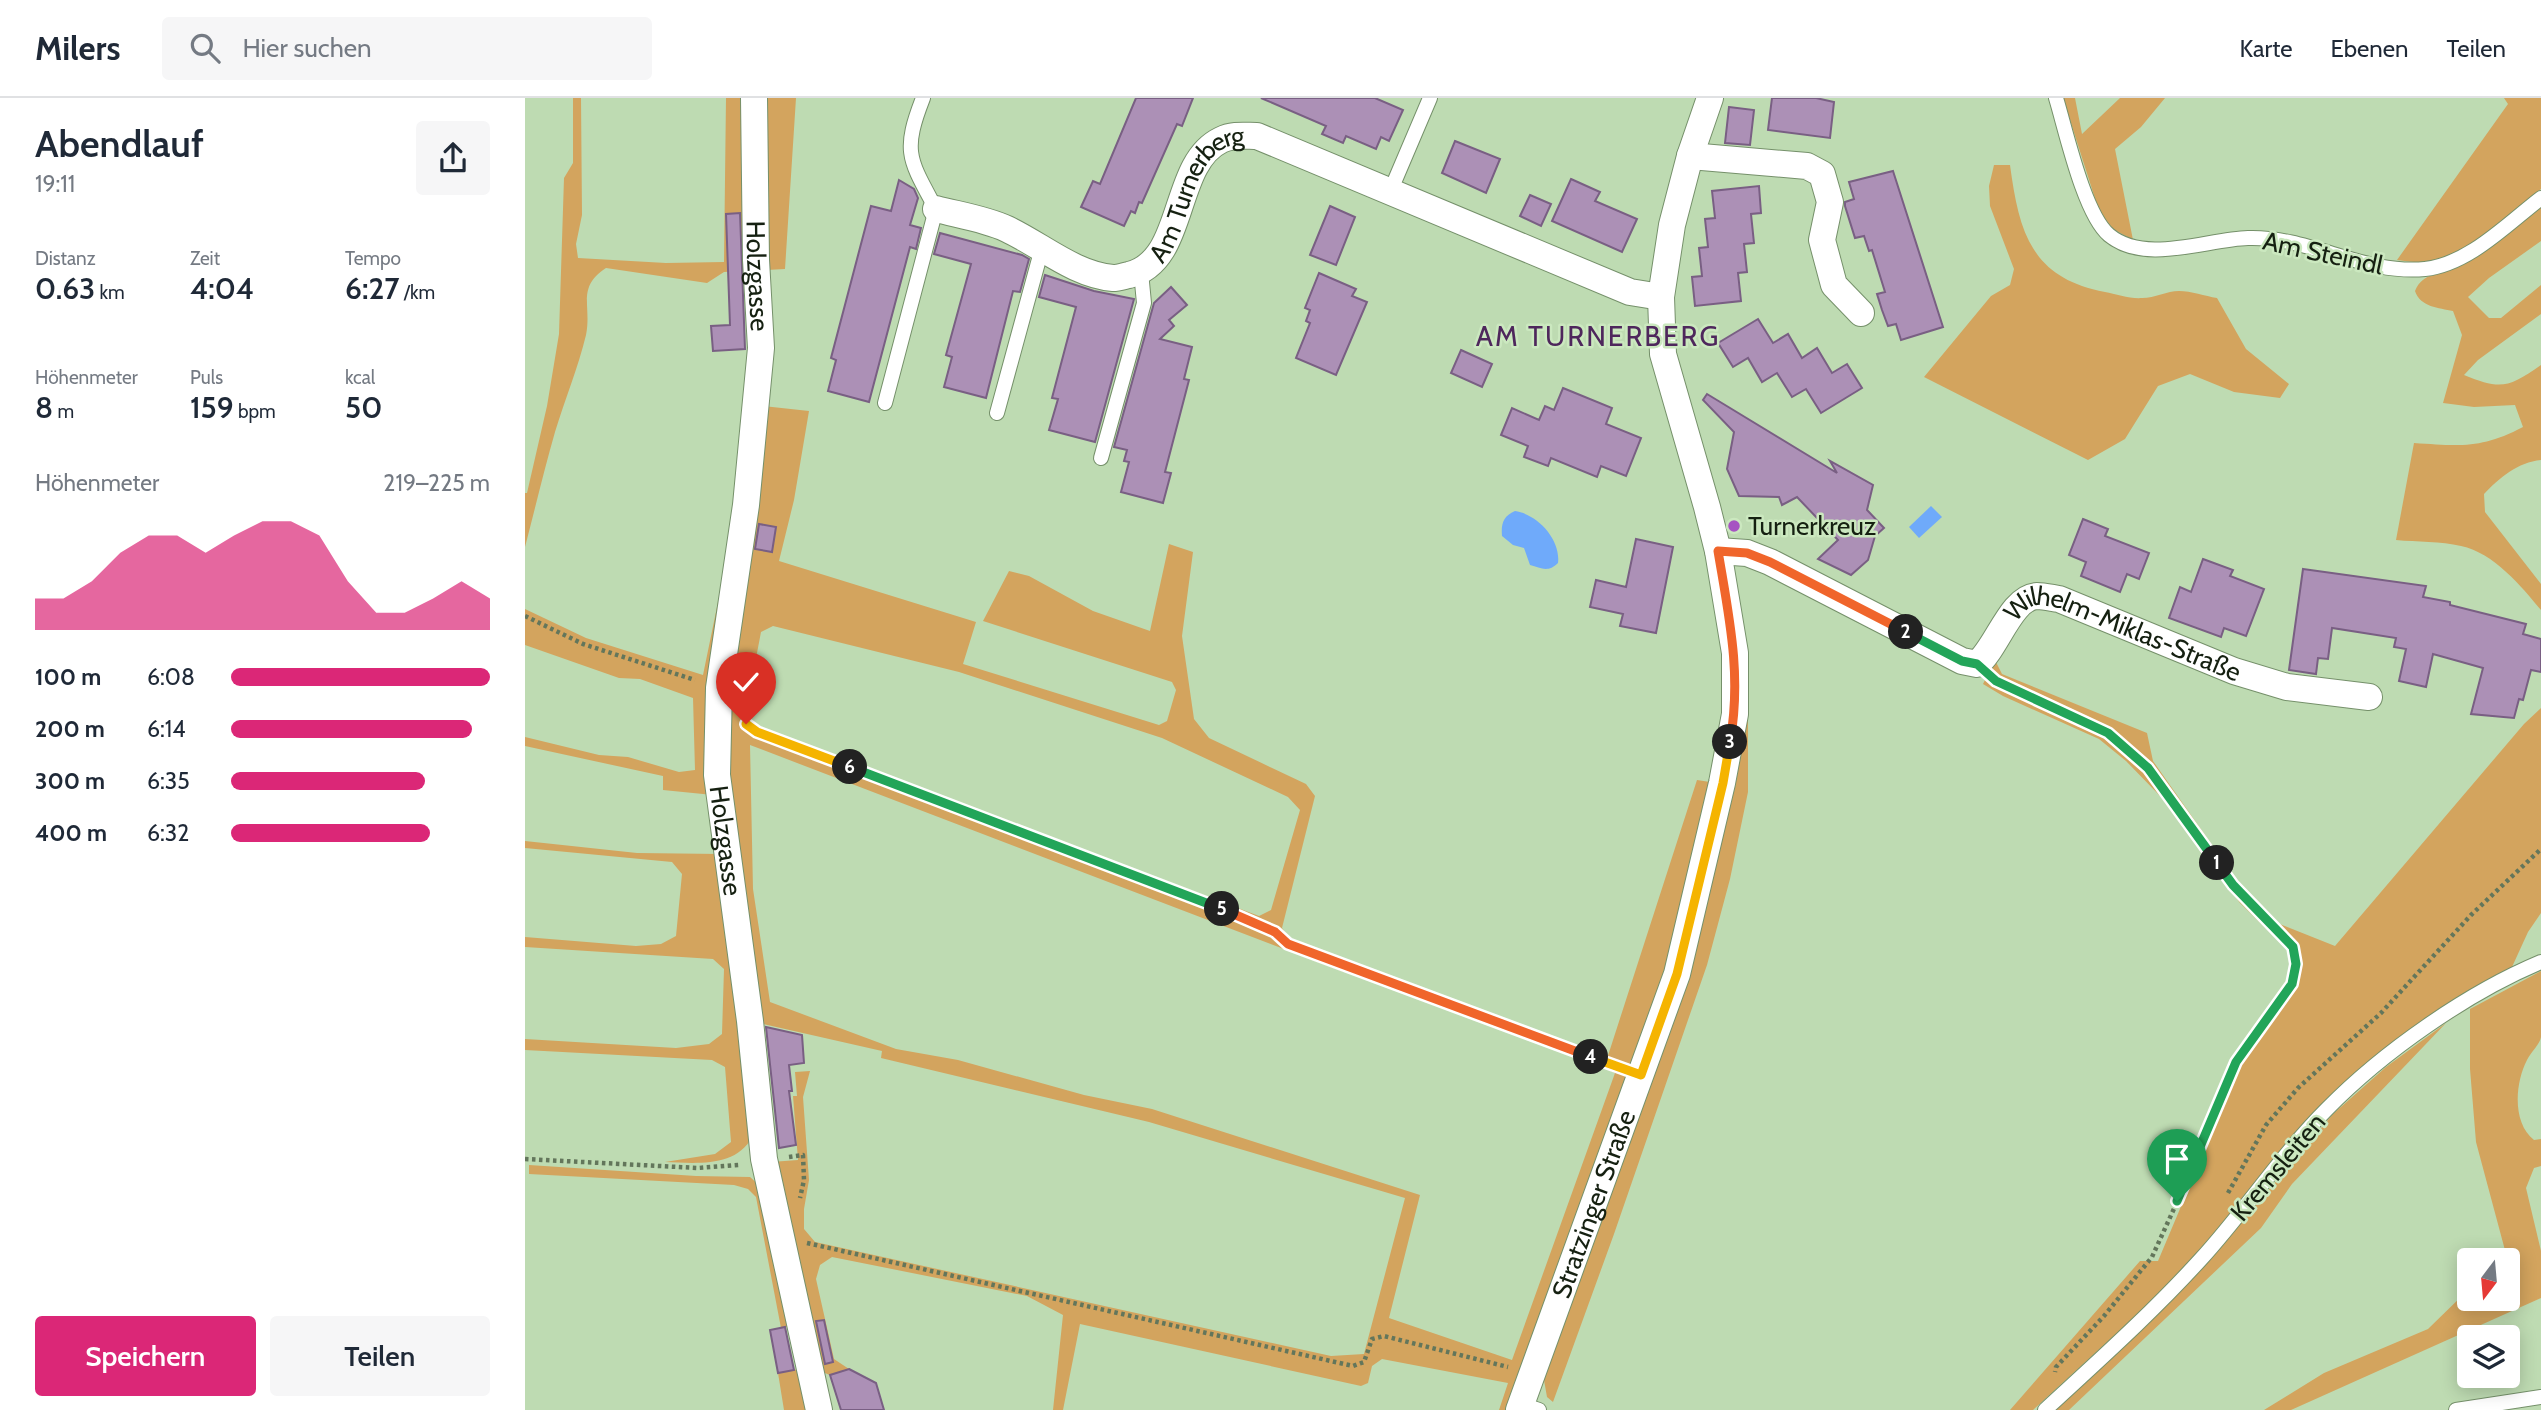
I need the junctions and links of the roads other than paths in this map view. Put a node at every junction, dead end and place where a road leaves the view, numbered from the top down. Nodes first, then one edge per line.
1 (754, 98) edge
2 (923, 98) edge
3 (1430, 98) edge
4 (1710, 98) edge
5 (2056, 98) edge
6 (1690, 156) junction
7 (1390, 191) junction
8 (2541, 198) edge
9 (936, 209) junction
10 (1042, 248) junction
11 (1141, 272) junction
12 (1661, 297) junction
13 (1861, 313) dead end
14 (885, 402) dead end
15 (997, 413) dead end
16 (1101, 458) dead end
17 (1718, 551) junction
18 (2369, 697) dead end
19 (2541, 962) edge
20 (2541, 1397) edge
21 (1526, 1408) edge
22 (819, 1410) edge
23 (2045, 1410) edge
24 (2456, 1410) edge

1 - 22 street, Holzgasse
2 - 9 lane
3 - 7 lane
4 - 6 street, Stratzinger Straße
5 - 8 lane, Am Steindl
6 - 12 street, Stratzinger Straße
6 - 13 street
7 - 11 street, Am Turnerberg
7 - 12 street, Am Turnerberg
9 - 10 street, Am Turnerberg
9 - 14 lane
10 - 11 street, Am Turnerberg
10 - 15 lane
11 - 16 lane
12 - 17 street, Stratzinger Straße
17 - 18 street, Wilhelm-Miklas-Straße
17 - 21 street, Stratzinger Straße
19 - 23 lane, Kremsleiten
20 - 24 lane

